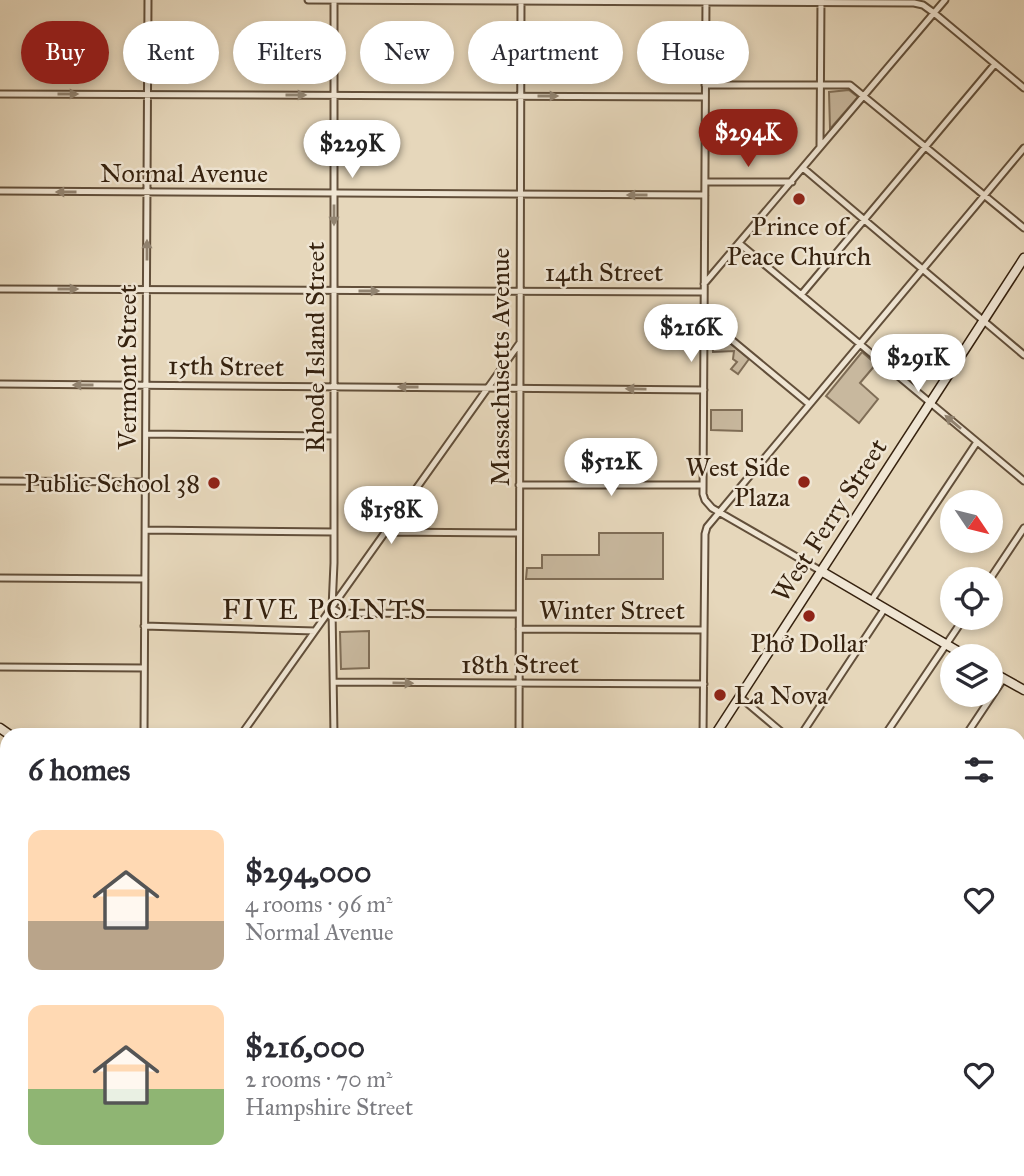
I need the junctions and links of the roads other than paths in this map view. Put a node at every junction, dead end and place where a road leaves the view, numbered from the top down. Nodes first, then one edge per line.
1 (148, 0) edge
2 (308, 0) edge
3 (334, 0) edge
4 (945, 0) edge
5 (521, 1) edge
6 (706, 1) edge
7 (821, 1) edge
8 (934, 13) junction
9 (995, 64) junction
10 (820, 84) junction
11 (705, 85) junction
12 (1024, 88) edge
13 (0, 94) edge
14 (148, 94) junction
15 (334, 95) junction
16 (865, 95) junction
17 (521, 96) junction
18 (705, 97) junction
19 (925, 146) junction
20 (1024, 148) edge
21 (820, 149) junction
22 (803, 169) junction
23 (705, 182) junction
24 (792, 182) junction
25 (0, 191) edge
26 (147, 192) junction
27 (334, 193) junction
28 (520, 195) junction
29 (705, 195) junction
30 (985, 196) junction
31 (864, 220) junction
32 (1024, 228) edge
33 (740, 244) junction
34 (1024, 258) edge
35 (922, 269) junction
36 (704, 288) junction
37 (0, 289) edge
38 (146, 289) junction
39 (333, 290) junction
40 (520, 291) junction
41 (801, 295) junction
42 (704, 317) junction
43 (984, 320) junction
44 (520, 342) junction
45 (860, 344) junction
46 (1024, 355) edge
47 (0, 384) edge
48 (146, 385) junction
49 (334, 387) junction
50 (488, 388) junction
51 (520, 388) junction
52 (704, 390) junction
53 (930, 402) junction
54 (809, 404) junction
55 (146, 434) junction
56 (334, 436) junction
57 (977, 442) junction
58 (0, 481) edge
59 (1024, 481) edge
60 (145, 482) junction
61 (519, 485) junction
62 (703, 485) junction
63 (719, 512) junction
64 (1024, 528) edge
65 (145, 530) junction
66 (334, 532) junction
67 (384, 532) junction
68 (519, 533) junction
69 (998, 567) edge
70 (821, 571) junction
71 (0, 578) edge
72 (145, 579) junction
73 (871, 601) junction
74 (332, 608) junction
75 (884, 608) junction
76 (519, 614) junction
77 (145, 626) junction
78 (519, 629) junction
79 (704, 630) junction
80 (315, 631) junction
81 (944, 644) edge
82 (940, 654) edge
83 (0, 667) edge
84 (144, 668) junction
85 (1004, 678) joint
86 (335, 682) junction
87 (519, 684) junction
88 (704, 684) junction
89 (1024, 690) edge
90 (740, 697) junction
91 (144, 728) edge
92 (245, 728) edge
93 (334, 728) edge
94 (519, 728) edge
95 (703, 728) edge
96 (720, 728) edge
97 (777, 728) edge
98 (806, 728) edge
99 (890, 728) edge
100 (971, 728) edge

1 - 14 street, Vermont Street
2 - 3 street
3 - 5 street
3 - 15 street, Rhode Island Street
4 - 8 street
5 - 6 street
5 - 17 street, Massachusetts Avenue
6 - 7 street
6 - 11 street
7 - 8 street
7 - 10 street
8 - 9 street
8 - 16 street
9 - 12 street
9 - 19 street
10 - 11 street
10 - 16 street
10 - 21 street
11 - 18 street
13 -> 14 street
14 -> 15 street
14 - 26 street, Vermont Street
15 - 17 street
15 - 27 street, Rhode Island Street
16 - 19 street
16 - 21 street
17 -> 18 street
17 - 28 street, Massachusetts Avenue
18 - 23 street
19 - 30 street
19 - 31 street
20 - 30 street
21 - 22 street
22 - 24 street
22 - 31 street
23 - 24 street
23 - 29 street
24 - 33 street
26 -> 25 street, Normal Avenue
26 - 27 street, Normal Avenue
38 -> 26 street, Vermont Street
27 - 28 street, Normal Avenue
27 -> 39 street, Rhode Island Street
29 -> 28 street, Normal Avenue
28 - 40 street, Massachusetts Avenue
29 - 36 street
30 - 32 street
30 - 35 street
31 - 35 street
31 - 41 street
33 - 36 street
33 - 41 street
34 - 43 street, West Ferry Street
35 - 43 street
35 - 45 street
36 - 40 street, 14th Street
36 - 42 street
37 -> 38 street, 14th Street
38 - 39 street, 14th Street
38 - 48 street, Vermont Street
39 -> 40 street, 14th Street
39 - 49 street, Rhode Island Street
40 - 44 street, Massachusetts Avenue
41 - 45 street
42 - 52 street
42 - 54 street
43 - 46 street
43 - 53 street, West Ferry Street
44 - 50 street
44 - 51 street, Massachusetts Avenue
45 - 53 street
45 - 54 street
48 -> 47 street, 15th Street
48 - 49 street, 15th Street
48 - 55 street, Vermont Street
50 -> 49 street, 15th Street
49 - 56 street, Rhode Island Street
50 - 51 street, 15th Street
50 - 67 street
52 -> 51 street, 15th Street
51 - 61 street, Massachusetts Avenue
52 - 62 street
57 -> 53 street
53 - 70 street, West Ferry Street
54 - 63 street
55 - 56 street
55 - 60 street, Vermont Street
56 - 66 street, Rhode Island Street
57 - 59 street
57 - 73 street
58 - 60 street
60 - 65 street, Vermont Street
61 - 62 street
61 - 68 street, Massachusetts Avenue
62 - 63 street
63 - 70 street
63 - 79 street
64 - 69 street
65 - 66 street
65 - 72 street, Vermont Street
66 - 74 street, Rhode Island Street
67 - 68 street
67 - 74 street
68 - 76 street, Massachusetts Avenue
70 - 73 street
70 - 90 street, West Ferry Street
71 - 72 street
72 - 77 street, Vermont Street
73 - 75 street
74 - 76 street
74 - 80 street
74 - 86 street, Rhode Island Street
75 - 81 street
75 - 98 street
76 - 78 street, Massachusetts Avenue
77 - 80 street
77 - 84 street, Vermont Street
78 - 79 street, Winter Street
78 - 87 street, Massachusetts Avenue
79 - 88 street
80 - 92 street
82 - 99 street
83 - 84 street
84 - 91 street, Vermont Street
85 - 89 street
85 - 100 street
86 -> 87 street, 18th Street
86 - 93 street, Rhode Island Street
87 - 88 street, 18th Street
87 - 94 street, Massachusetts Avenue
88 - 95 street
90 - 96 street, West Ferry Street
90 - 97 street

